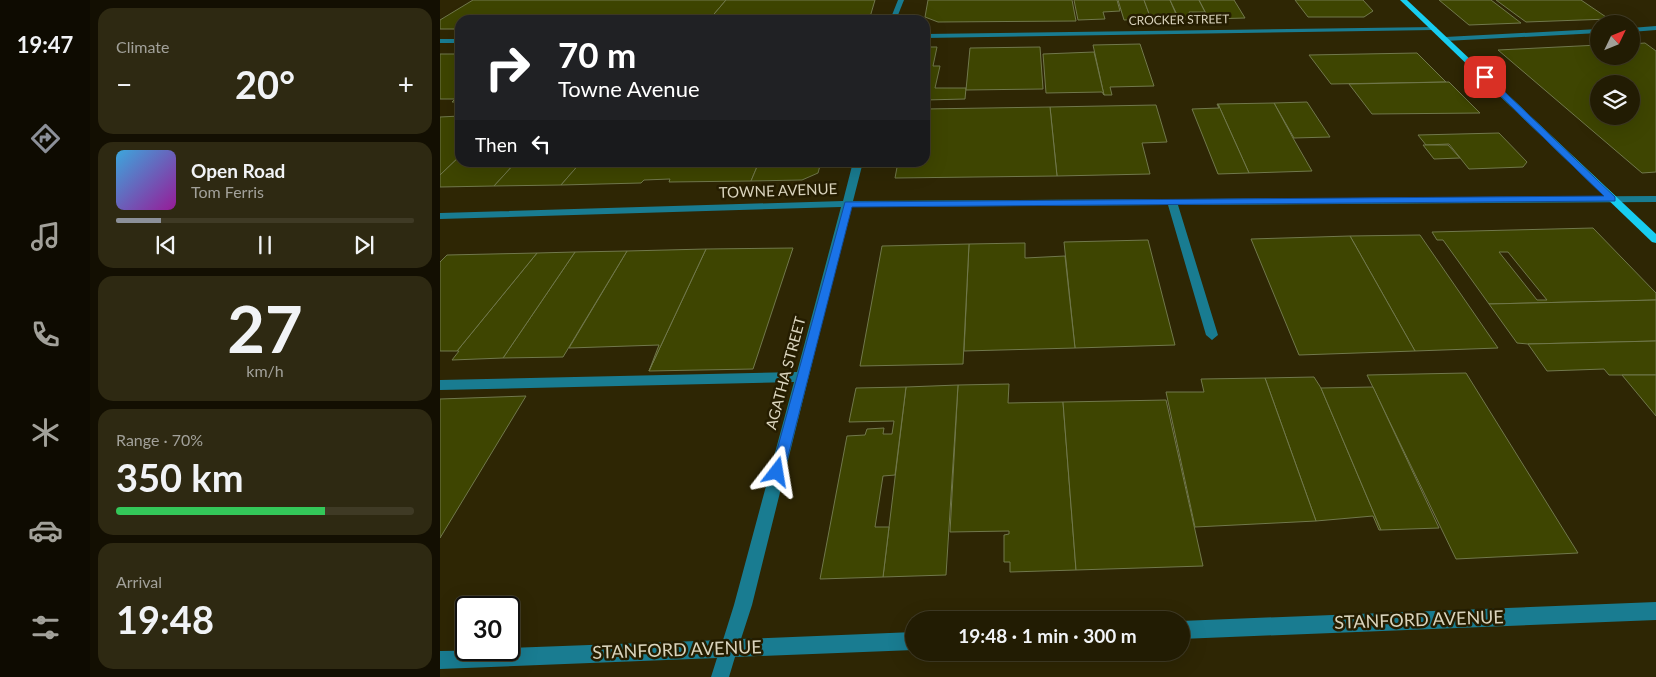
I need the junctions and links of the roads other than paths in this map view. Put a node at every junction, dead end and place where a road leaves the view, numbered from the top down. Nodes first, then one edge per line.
1 (901, 0) edge
2 (1403, 0) edge
3 (896, 15) edge
4 (1433, 28) junction
5 (1656, 28) edge
6 (1640, 29) edge
7 (1590, 31) edge
8 (930, 36) edge
9 (1445, 39) junction
10 (440, 41) edge
11 (455, 41) edge
12 (857, 167) edge
13 (1612, 199) junction
14 (1656, 199) edge
15 (1172, 201) junction
16 (848, 204) junction
17 (440, 216) edge
18 (1656, 240) edge
19 (1212, 335) dead end
20 (802, 377) junction
21 (440, 384) edge
22 (1656, 611) edge
23 (1190, 630) edge
24 (905, 641) edge
25 (728, 648) junction
26 (440, 660) edge
27 (720, 677) edge

1 - 3 street
2 - 4 main road
4 - 8 street, CROCKER STREET
4 - 9 main road
5 - 6 street
7 - 9 street
9 - 13 main road
10 - 11 street
12 - 16 street, AGATHA STREET
13 - 14 street, TOWNE AVENUE
13 - 15 street, TOWNE AVENUE
13 - 18 main road
15 - 16 street, TOWNE AVENUE
15 - 19 street
16 - 17 street, TOWNE AVENUE
16 - 20 street, AGATHA STREET
20 - 21 street
20 - 25 street, AGATHA STREET
22 - 23 street, STANFORD AVENUE
24 - 25 street, STANFORD AVENUE
25 - 26 street, STANFORD AVENUE
25 - 27 street, AGATHA STREET

